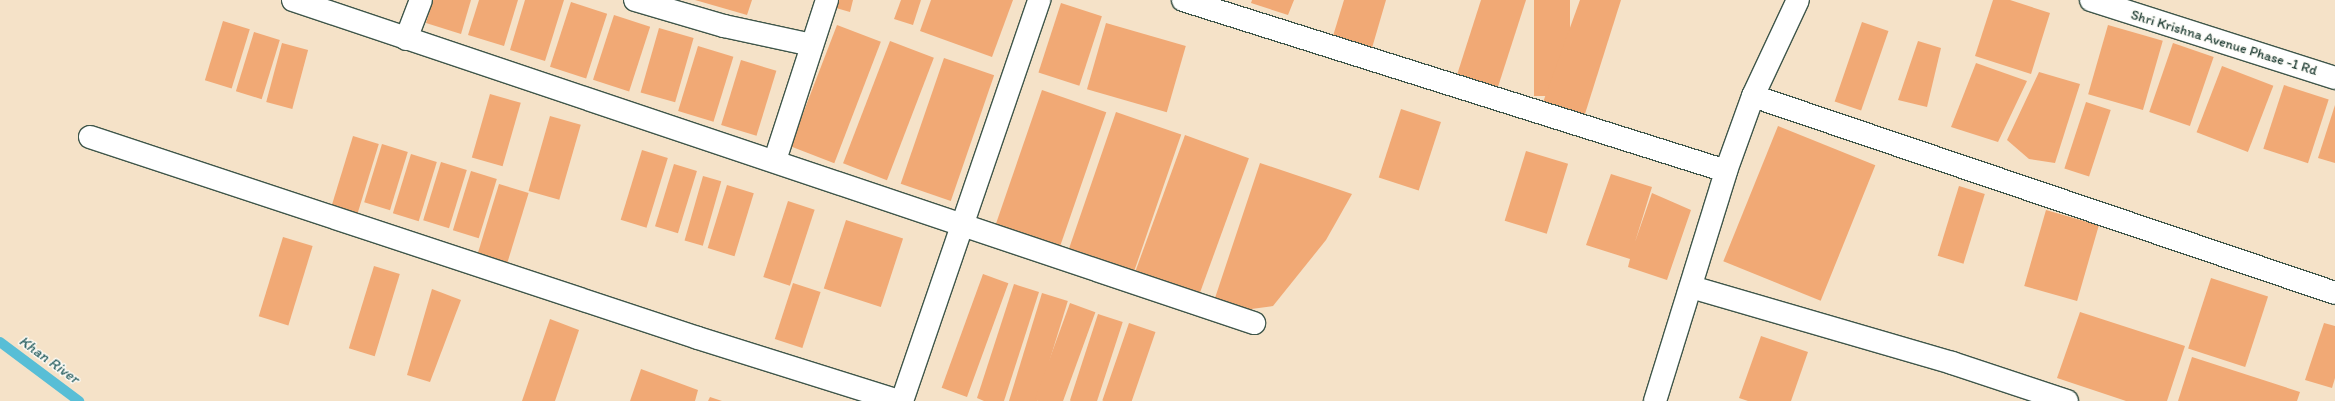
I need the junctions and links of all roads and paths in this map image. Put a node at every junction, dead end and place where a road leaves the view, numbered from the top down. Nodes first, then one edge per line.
1 (293, 0) edge
2 (421, 0) edge
3 (635, 0) edge
4 (827, 0) edge
5 (1039, 0) edge
6 (1183, 0) edge
7 (1798, 0) edge
8 (2091, 0) edge
9 (406, 39) junction
10 (812, 45) junction
11 (2335, 78) edge
12 (1754, 96) junction
13 (90, 137) dead end
14 (775, 160) junction
15 (1726, 171) junction
16 (961, 222) junction
17 (1691, 288) junction
18 (2335, 293) edge
19 (1254, 323) dead end
20 (899, 401) edge
21 (902, 401) edge
22 (1656, 401) edge
23 (2067, 401) edge

1 - 9 street
2 - 9 street
3 - 10 street
4 - 10 street
5 - 16 street
6 - 15 street
7 - 12 street
8 - 11 street, Shri Krishna Avenue Phase -1 Rd
9 - 14 street
10 - 14 street
12 - 15 street
12 - 18 street
13 - 20 street
14 - 16 street
15 - 17 street
16 - 19 street
16 - 21 street
17 - 22 street
17 - 23 street

